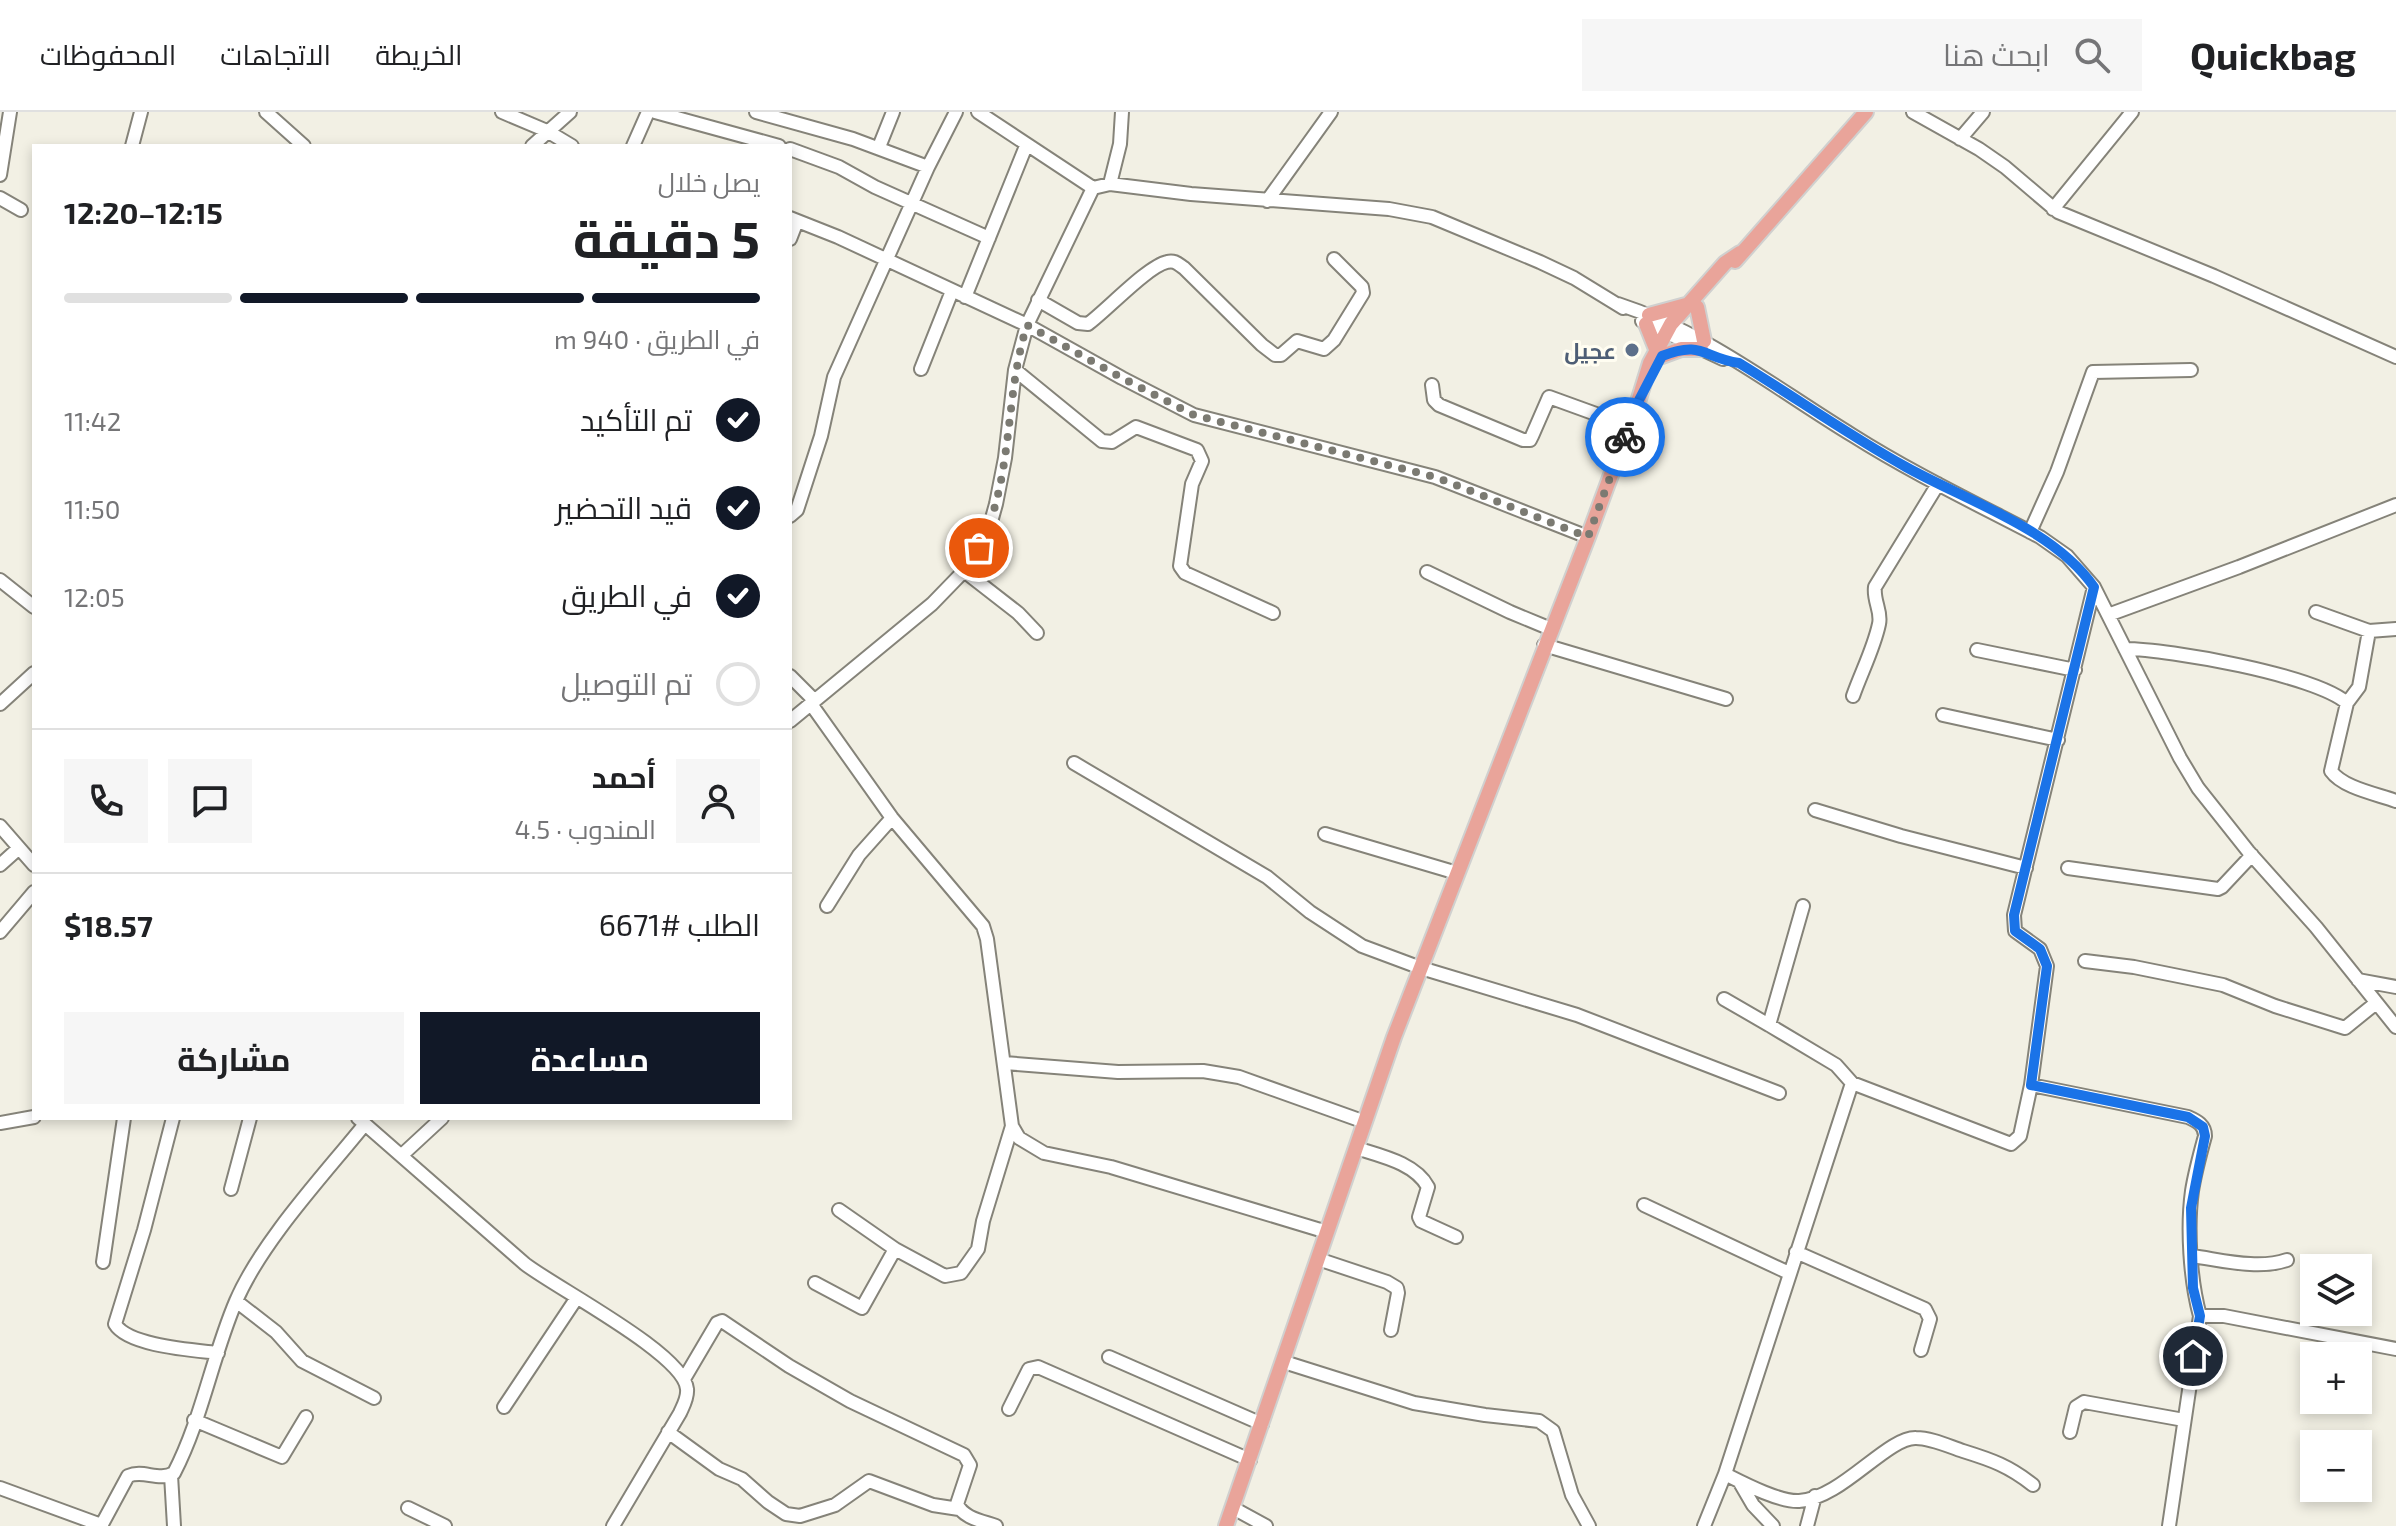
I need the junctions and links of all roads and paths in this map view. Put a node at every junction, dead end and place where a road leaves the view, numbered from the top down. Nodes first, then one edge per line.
1 (10, 112) edge
2 (141, 112) edge
3 (266, 112) edge
4 (502, 112) edge
5 (570, 112) edge
6 (648, 112) edge
7 (655, 112) edge
8 (756, 112) edge
9 (893, 112) edge
10 (956, 112) edge
11 (978, 112) edge
12 (1122, 112) edge
13 (1331, 112) edge
14 (1866, 112) edge
15 (1913, 112) edge
16 (1983, 112) edge
17 (2132, 112) edge
18 (818, 128) junction
19 (547, 131) junction
20 (1960, 139) junction
21 (133, 144) edge
22 (302, 144) edge
23 (534, 144) edge
24 (569, 144) edge
25 (634, 144) edge
26 (772, 144) edge
27 (1026, 146) junction
28 (879, 147) junction
29 (792, 150) edge
30 (808, 154) junction
31 (928, 167) junction
32 (0, 175) edge
33 (1110, 184) junction
34 (1093, 188) junction
35 (0, 198) edge
36 (1267, 201) junction
37 (912, 202) junction
38 (2053, 209) junction
39 (21, 210) dead end
40 (794, 219) edge
41 (989, 238) junction
42 (1334, 259) dead end
43 (885, 261) junction
44 (952, 291) junction
45 (965, 297) junction
46 (1038, 300) junction
47 (1692, 306) junction
48 (1647, 319) junction
49 (1027, 325) junction
50 (1672, 331) junction
51 (1702, 345) junction
52 (1659, 352) junction
53 (2396, 357) edge
54 (921, 369) dead end
55 (1015, 370) junction
56 (2191, 370) dead end
57 (1432, 385) dead end
58 (1629, 426) junction
59 (1938, 484) junction
60 (2396, 505) edge
61 (792, 514) edge
62 (2030, 532) junction
63 (1588, 537) junction
64 (964, 571) junction
65 (1427, 572) dead end
66 (0, 580) edge
67 (2094, 587) junction
68 (32, 605) edge
69 (2316, 612) dead end
70 (1273, 613) dead end
71 (2108, 615) junction
72 (1551, 629) junction
73 (2396, 629) edge
74 (2369, 631) junction
75 (1037, 633) dead end
76 (1544, 645) junction
77 (2125, 649) junction
78 (1977, 650) dead end
79 (2075, 670) junction
80 (32, 674) edge
81 (792, 678) edge
82 (3, 696) edge
83 (1853, 696) dead end
84 (1726, 699) dead end
85 (813, 702) junction
86 (2347, 703) junction
87 (1943, 715) dead end
88 (792, 719) edge
89 (2058, 740) junction
90 (1074, 763) dead end
91 (2396, 801) edge
92 (1815, 810) dead end
93 (892, 818) junction
94 (0, 826) edge
95 (1325, 834) dead end
96 (19, 848) junction
97 (2252, 855) junction
98 (32, 863) edge
99 (0, 865) edge
100 (2026, 868) junction
101 (2068, 868) dead end
102 (1457, 873) junction
103 (32, 894) edge
104 (827, 906) dead end
105 (1803, 906) dead end
106 (0, 932) edge
107 (2085, 961) dead end
108 (1421, 968) junction
109 (2358, 980) junction
110 (2396, 987) edge
111 (1724, 999) dead end
112 (2385, 1009) edge
113 (1769, 1025) junction
114 (2396, 1027) edge
115 (1004, 1063) junction
116 (1852, 1083) junction
117 (2031, 1085) junction
118 (1779, 1093) dead end
119 (32, 1117) edge
120 (124, 1120) edge
121 (172, 1120) edge
122 (249, 1120) edge
123 (440, 1120) edge
124 (362, 1121) edge
125 (1365, 1122) junction
126 (0, 1123) edge
127 (1012, 1126) junction
128 (1356, 1148) junction
129 (402, 1155) junction
130 (231, 1189) dead end
131 (1644, 1205) dead end
132 (839, 1210) dead end
133 (1327, 1232) junction
134 (1456, 1237) dead end
135 (895, 1249) junction
136 (1796, 1252) junction
137 (2192, 1256) junction
138 (1318, 1259) junction
139 (2287, 1260) dead end
140 (103, 1262) dead end
141 (1789, 1273) junction
142 (815, 1283) dead end
143 (576, 1299) junction
144 (236, 1301) junction
145 (2200, 1316) junction
146 (1391, 1330) dead end
147 (2396, 1349) edge
148 (1921, 1350) dead end
149 (218, 1353) junction
150 (1109, 1357) dead end
151 (1284, 1362) junction
152 (684, 1379) junction
153 (374, 1398) dead end
154 (504, 1407) dead end
155 (1009, 1409) dead end
156 (306, 1417) dead end
157 (194, 1420) junction
158 (2184, 1420) junction
159 (1262, 1424) junction
160 (668, 1432) junction
161 (2070, 1432) dead end
162 (1250, 1460) junction
163 (1725, 1474) junction
164 (171, 1475) junction
165 (1739, 1481) junction
166 (2033, 1485) dead end
167 (0, 1488) edge
168 (1815, 1496) junction
169 (408, 1508) dead end
170 (1233, 1508) junction
171 (959, 1509) junction
172 (612, 1525) edge
173 (101, 1526) edge
174 (174, 1526) edge
175 (445, 1526) edge
176 (996, 1526) edge
177 (1226, 1526) edge
178 (1266, 1526) edge
179 (1589, 1526) edge
180 (1704, 1526) edge
181 (1773, 1526) edge
182 (1807, 1526) edge
183 (2169, 1526) edge

1 - 32 street
2 - 21 street
3 - 22 street
4 - 19 street
5 - 19 street
6 - 25 street
7 - 26 street
8 - 18 street
9 - 28 street
10 - 31 street
11 - 27 street
12 - 33 street
13 - 36 street
14 - 47 main road
15 - 20 street
16 - 20 street
17 - 38 street
18 - 28 street
18 - 30 street
19 - 23 street
19 - 24 street
20 - 38 street
27 - 34 street
27 - 41 street
28 - 31 street
29 - 30 street
30 - 37 street
31 - 37 street
33 - 34 street
33 - 36 street
34 - 46 street
35 - 39 street
36 - 48 street
37 - 41 street
37 - 43 street
38 - 53 street
40 - 43 street
41 - 45 street
42 - 46 street
43 - 44 street
43 - 61 street
44 - 45 street
44 - 54 street
45 - 49 street
46 - 49 street
47 - 48 main road
47 - 50 main road
47 - 51 main road
48 - 50 street
48 - 52 main road
49 - 55 street
49 - 63 street
50 - 51 street
50 - 52 main road
51 - 52 main road
51 - 59 street
52 - 58 main road
55 - 64 street
55 - 70 street
56 - 62 street
57 - 58 street
58 - 63 main road
59 - 62 street
59 - 83 street
60 - 71 street
62 - 67 street
63 - 72 main road
64 - 75 street
64 - 85 street
65 - 72 street
66 - 68 street
67 - 71 street
67 - 79 street
69 - 74 street
71 - 77 street
72 - 76 main road
73 - 74 street
74 - 86 street
76 - 84 street
76 - 102 main road
77 - 86 street
77 - 97 street
78 - 79 street
79 - 89 street
80 - 82 street
81 - 85 street
85 - 88 street
85 - 93 street
86 - 91 street
87 - 89 street
89 - 100 street
90 - 108 street
92 - 100 street
93 - 104 street
93 - 115 street
94 - 96 street
95 - 102 street
96 - 98 street
96 - 99 street
97 - 101 street
97 - 109 street
100 - 117 street
102 - 108 main road
103 - 106 street
105 - 113 street
107 - 112 street
108 - 118 street
108 - 125 main road
109 - 110 street
109 - 112 street
111 - 113 street
112 - 114 street
113 - 116 street
115 - 125 street
115 - 127 street
116 - 117 street
116 - 136 street
117 - 137 street
119 - 126 street
120 - 140 street
121 - 149 street
122 - 130 street
123 - 129 street
124 - 129 street
124 - 144 street
125 - 128 main road
127 - 133 street
127 - 135 street
128 - 133 main road
128 - 134 street
129 - 143 street
131 - 141 street
132 - 135 street
133 - 138 main road
135 - 142 street
136 - 141 street
136 - 148 street
137 - 139 street
137 - 145 street
138 - 146 street
138 - 151 main road
141 - 163 street
143 - 152 street
143 - 154 street
144 - 149 street
144 - 153 street
145 - 147 street
145 - 158 street
149 - 157 street
150 - 159 street
151 - 159 main road
151 - 179 street
152 - 160 street
152 - 171 street
155 - 162 street
156 - 157 street
157 - 164 street
158 - 161 street
158 - 183 street
159 - 162 main road
160 - 171 street
160 - 172 street
162 - 170 main road
163 - 165 street
163 - 180 street
164 - 173 street
164 - 174 street
165 - 168 street
165 - 181 street
166 - 168 street
167 - 173 street
168 - 182 street
169 - 175 street
170 - 177 main road
170 - 178 street
171 - 176 street

